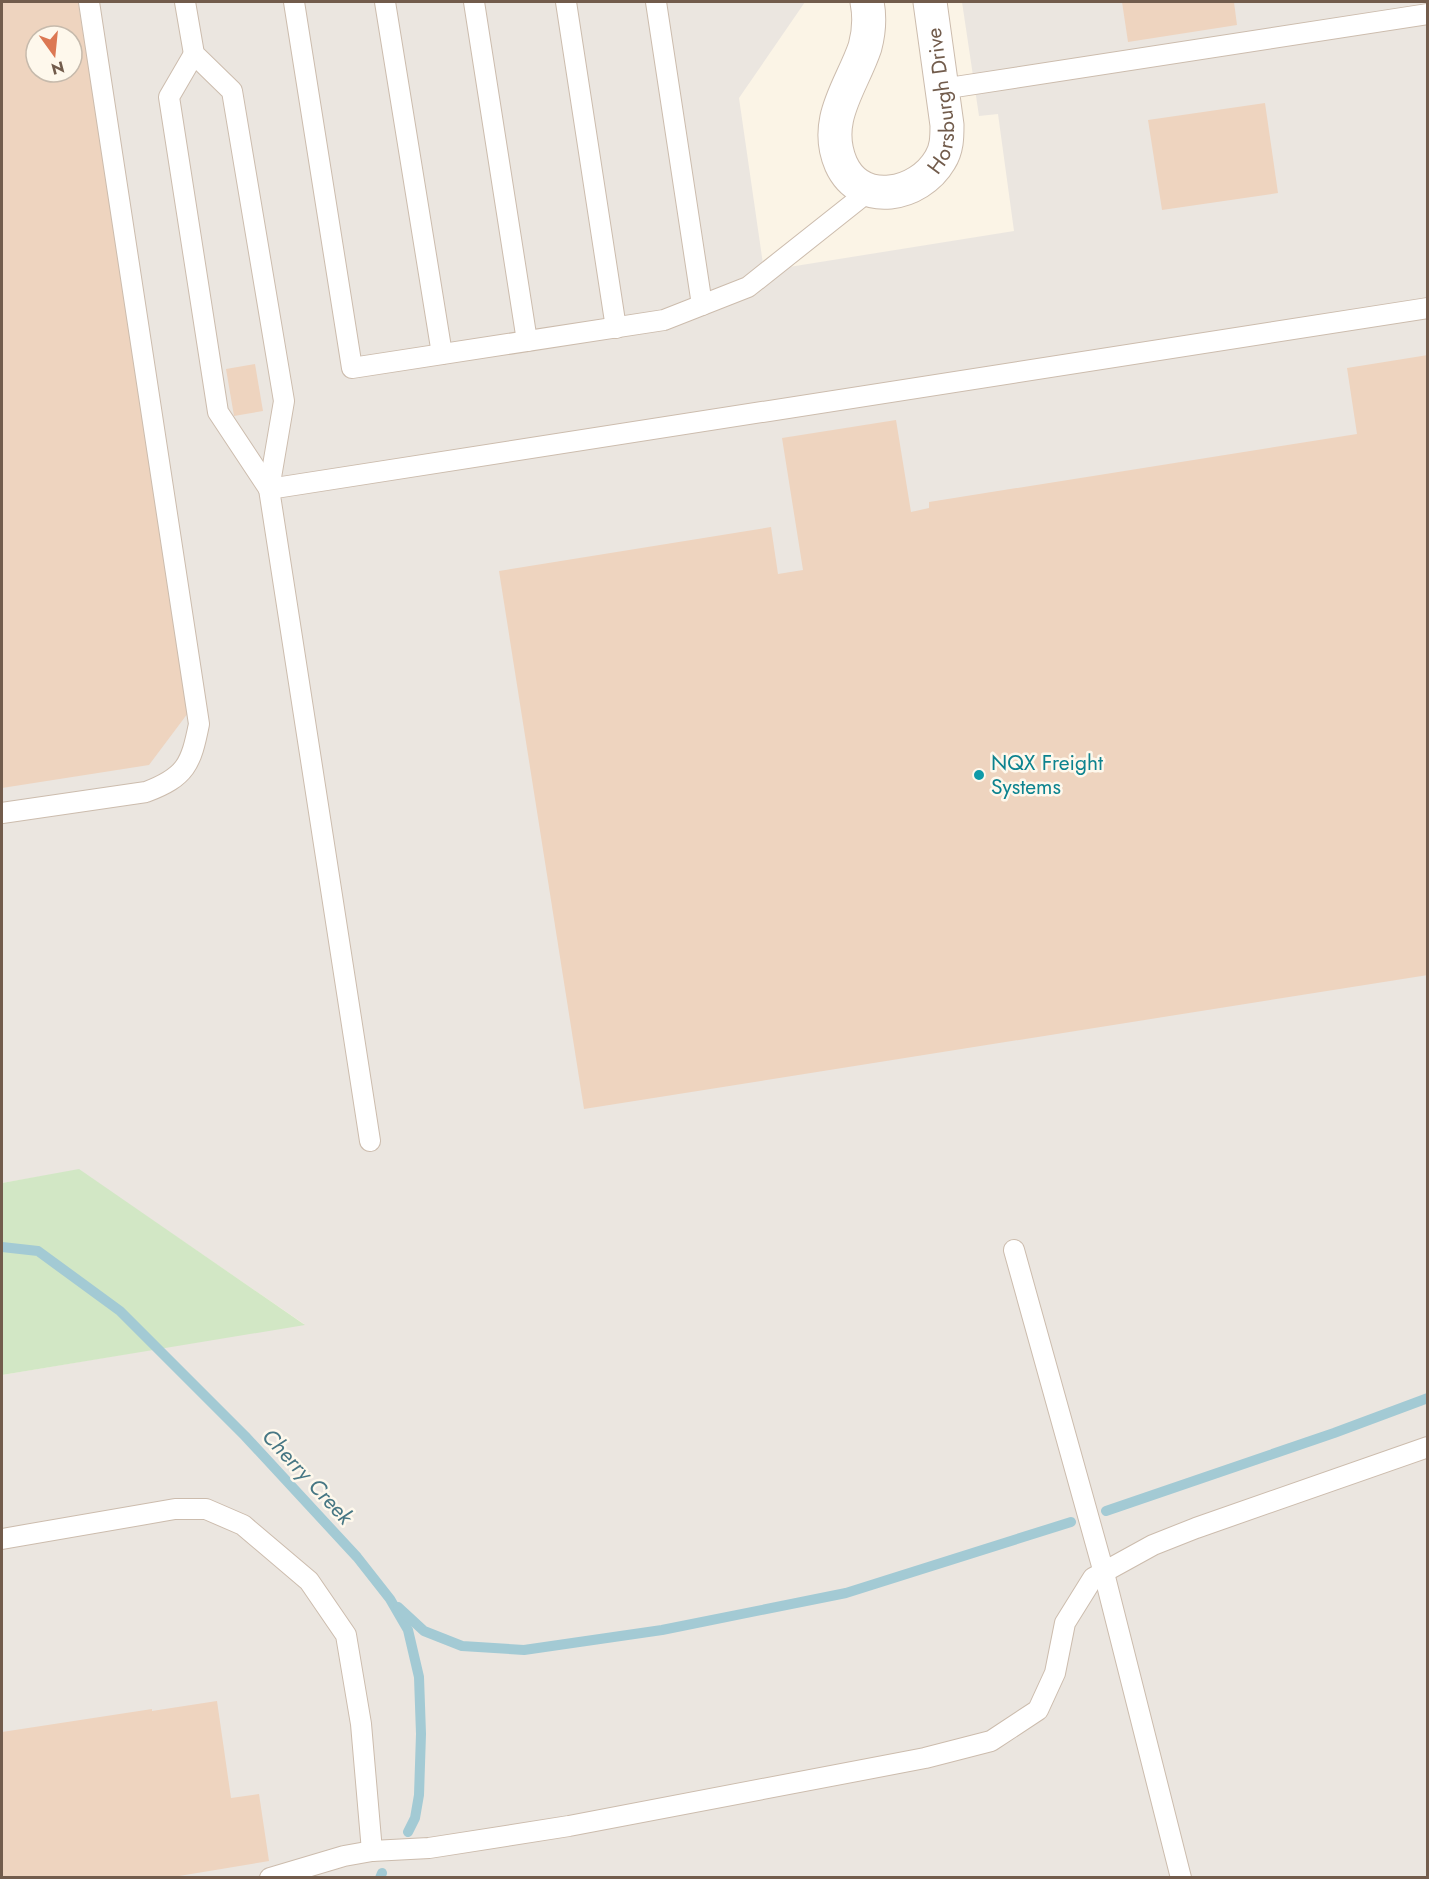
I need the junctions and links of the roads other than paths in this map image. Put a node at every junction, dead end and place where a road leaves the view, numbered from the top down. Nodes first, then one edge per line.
1 (89, 2) edge
2 (185, 2) edge
3 (294, 2) edge
4 (385, 2) edge
5 (474, 2) edge
6 (566, 2) edge
7 (656, 2) edge
8 (867, 2) edge
9 (930, 2) edge
10 (1428, 14) edge
11 (194, 54) junction
12 (942, 88) junction
13 (869, 191) junction
14 (702, 305) junction
15 (1428, 308) edge
16 (616, 328) junction
17 (527, 341) junction
18 (442, 354) junction
19 (269, 489) junction
20 (2, 813) edge
21 (370, 1141) dead end
22 (1014, 1250) dead end
23 (1428, 1447) edge
24 (2, 1539) edge
25 (1104, 1573) junction
26 (372, 1851) junction
27 (270, 1878) edge
28 (1181, 1878) edge

1 - 20 lane
2 - 11 lane
3 - 18 lane
4 - 18 lane
5 - 17 lane
6 - 16 lane
7 - 14 lane
8 - 13 street
9 - 12 street, Horsburgh Drive
10 - 12 lane
11 - 19 lane
11 - 19 lane
12 - 13 street, Horsburgh Drive
13 - 14 lane
14 - 16 lane
15 - 19 lane
16 - 17 lane
17 - 18 lane
19 - 21 lane
22 - 25 lane
23 - 25 lane
24 - 26 lane
25 - 26 lane
25 - 28 lane
26 - 27 lane

